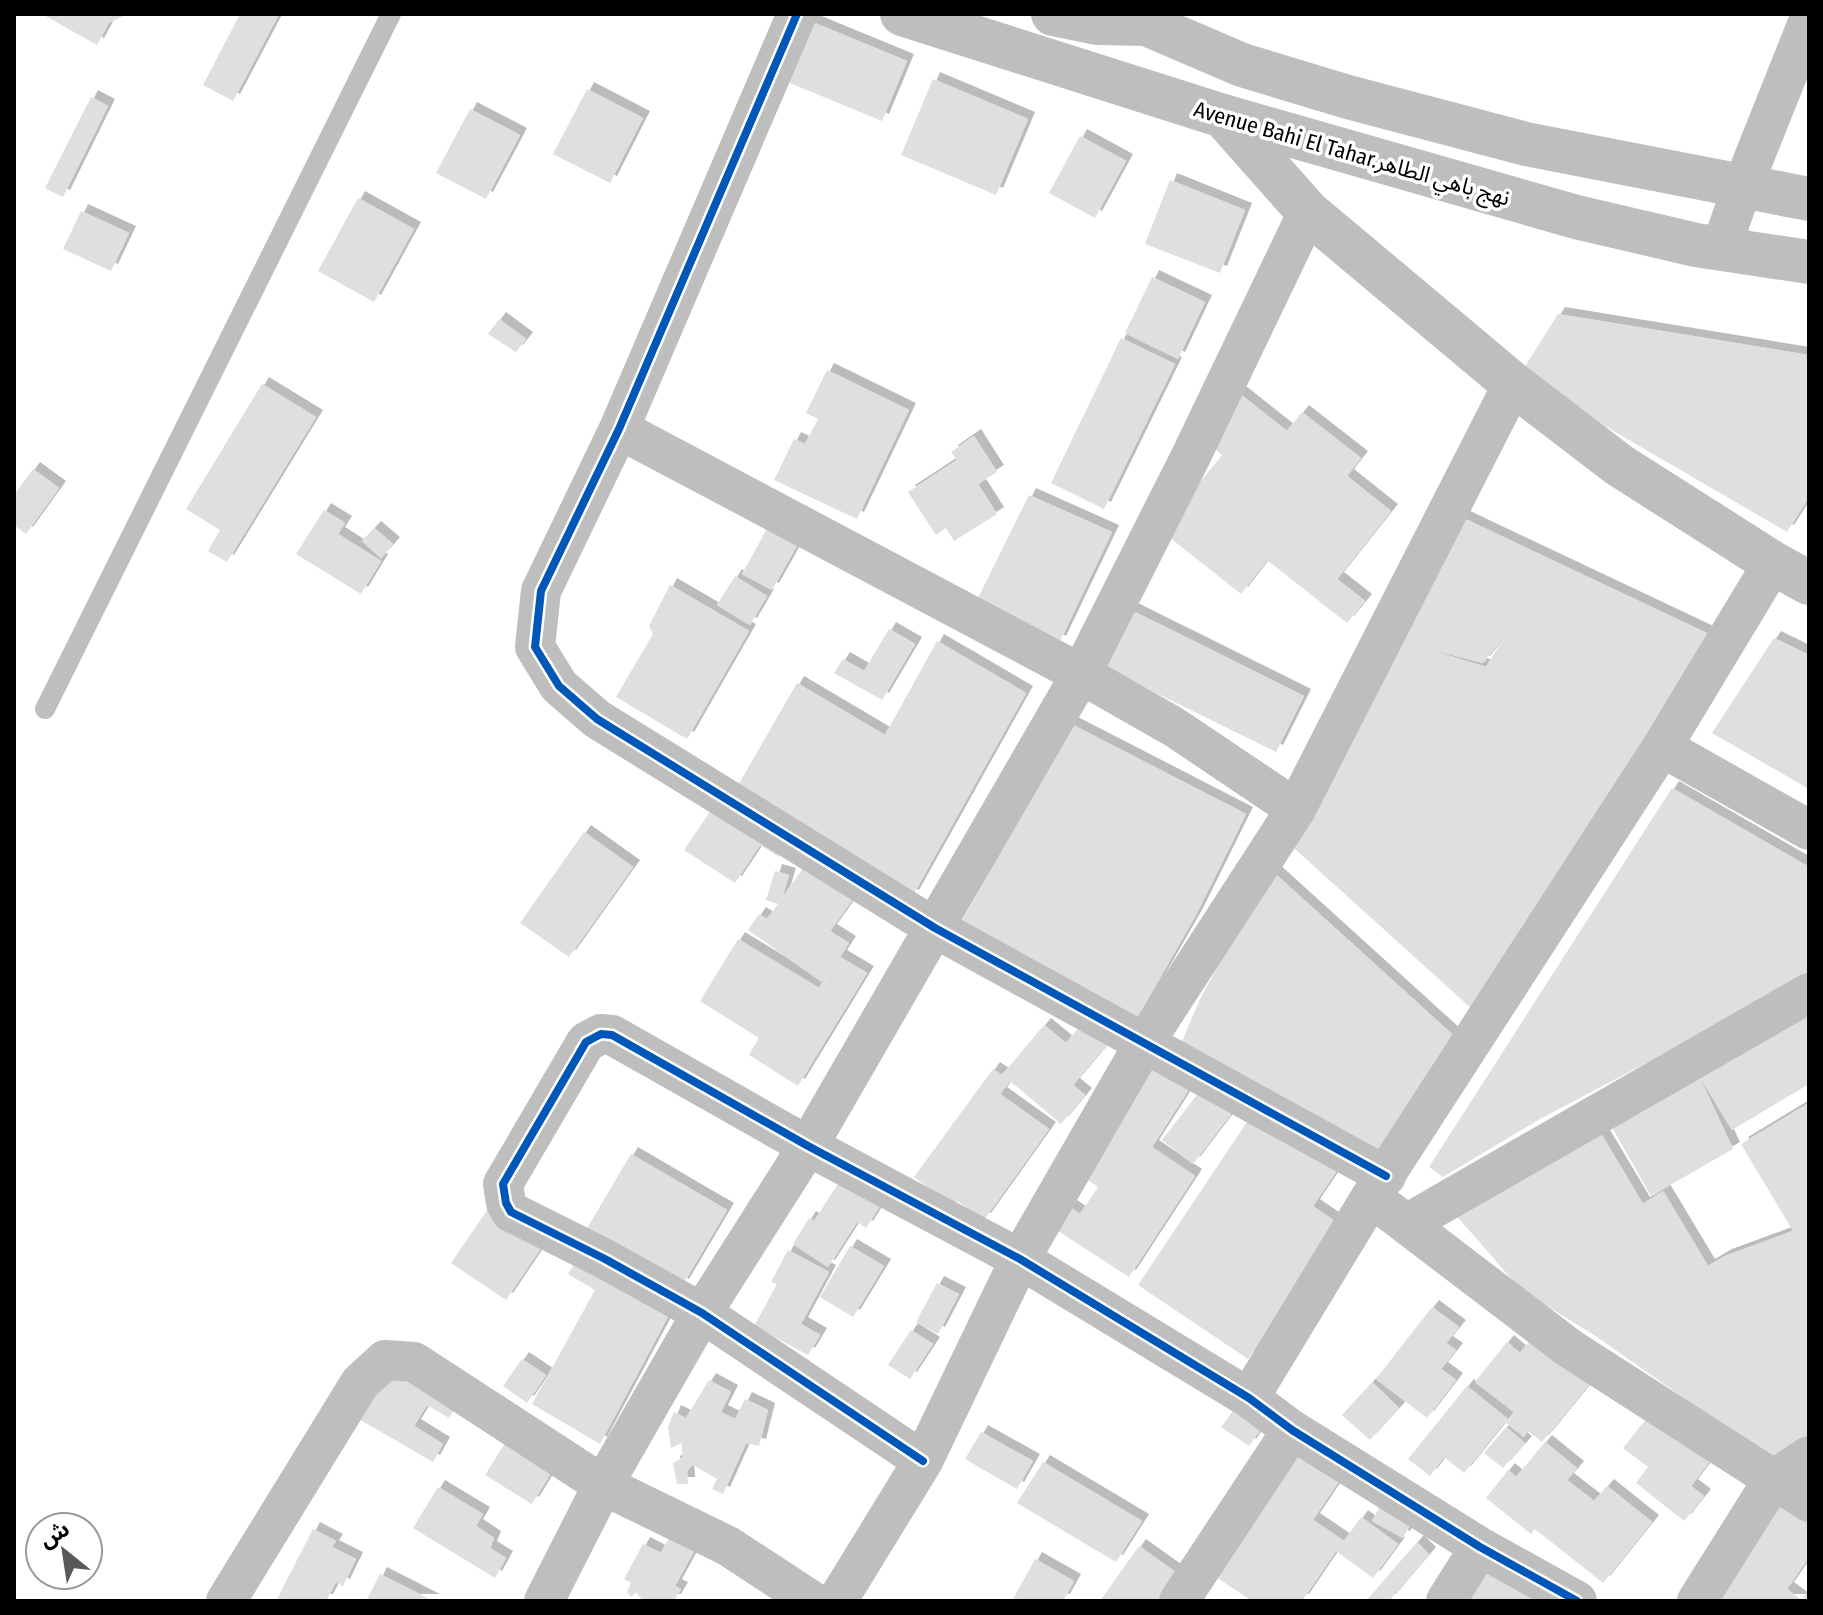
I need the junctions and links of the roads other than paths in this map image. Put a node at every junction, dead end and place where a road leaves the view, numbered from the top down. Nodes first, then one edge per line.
1 (391, 14) edge
2 (797, 14) edge
3 (902, 14) edge
4 (1053, 14) edge
5 (1134, 19) edge
6 (1809, 20) edge
7 (957, 26) edge
8 (1223, 116) junction
9 (1742, 188) junction
10 (1809, 199) edge
11 (1308, 212) junction
12 (1721, 248) junction
13 (1809, 262) edge
14 (1513, 384) junction
15 (619, 429) junction
16 (1791, 573) edge
17 (1081, 674) junction
18 (45, 709) dead end
19 (1662, 747) junction
20 (1296, 809) junction
21 (1809, 830) edge
22 (935, 928) junction
23 (1809, 993) edge
24 (1145, 1042) junction
25 (808, 1146) junction
26 (1379, 1186) junction
27 (1408, 1223) junction
28 (1020, 1259) junction
29 (702, 1313) junction
30 (1249, 1398) junction
31 (1292, 1430) junction
32 (1809, 1456) edge
33 (923, 1461) junction
34 (1773, 1480) junction
35 (603, 1485) junction
36 (1809, 1502) edge
37 (1480, 1547) junction
38 (226, 1601) edge
39 (544, 1601) edge
40 (812, 1601) edge
41 (837, 1601) edge
42 (1179, 1601) edge
43 (1446, 1601) edge
44 (1577, 1601) edge
45 (1697, 1601) edge

1 - 18 lane
2 - 15 street
3 - 7 main road, Avenue Bahi El Tahar,نهج باهي الطاهر
4 - 5 main road
5 - 9 main road
6 - 9 street
7 - 8 main road, Avenue Bahi El Tahar,نهج باهي الطاهر
8 - 11 main road
8 - 12 main road, Avenue Bahi El Tahar,نهج باهي الطاهر
9 - 10 main road
9 - 12 street
11 - 14 main road
11 - 17 street
12 - 13 main road, Avenue Bahi El Tahar,نهج باهي الطاهر
14 - 16 main road
14 - 20 street
15 - 17 street
15 - 22 street
16 - 19 street
17 - 20 street
17 - 22 street
19 - 21 street
19 - 26 street
20 - 24 street
22 - 24 street
22 - 25 street
23 - 27 street
24 - 26 street
24 - 28 street
25 - 28 street
25 - 29 street
25 - 29 street
26 - 27 street
26 - 30 street
27 - 34 street
28 - 30 street
28 - 33 street
29 - 33 street
29 - 35 street
30 - 31 street
31 - 37 street
31 - 42 street
32 - 34 street
33 - 41 street
34 - 36 street
34 - 45 street
35 - 38 street
35 - 39 street
35 - 40 street
37 - 43 street
37 - 44 street

